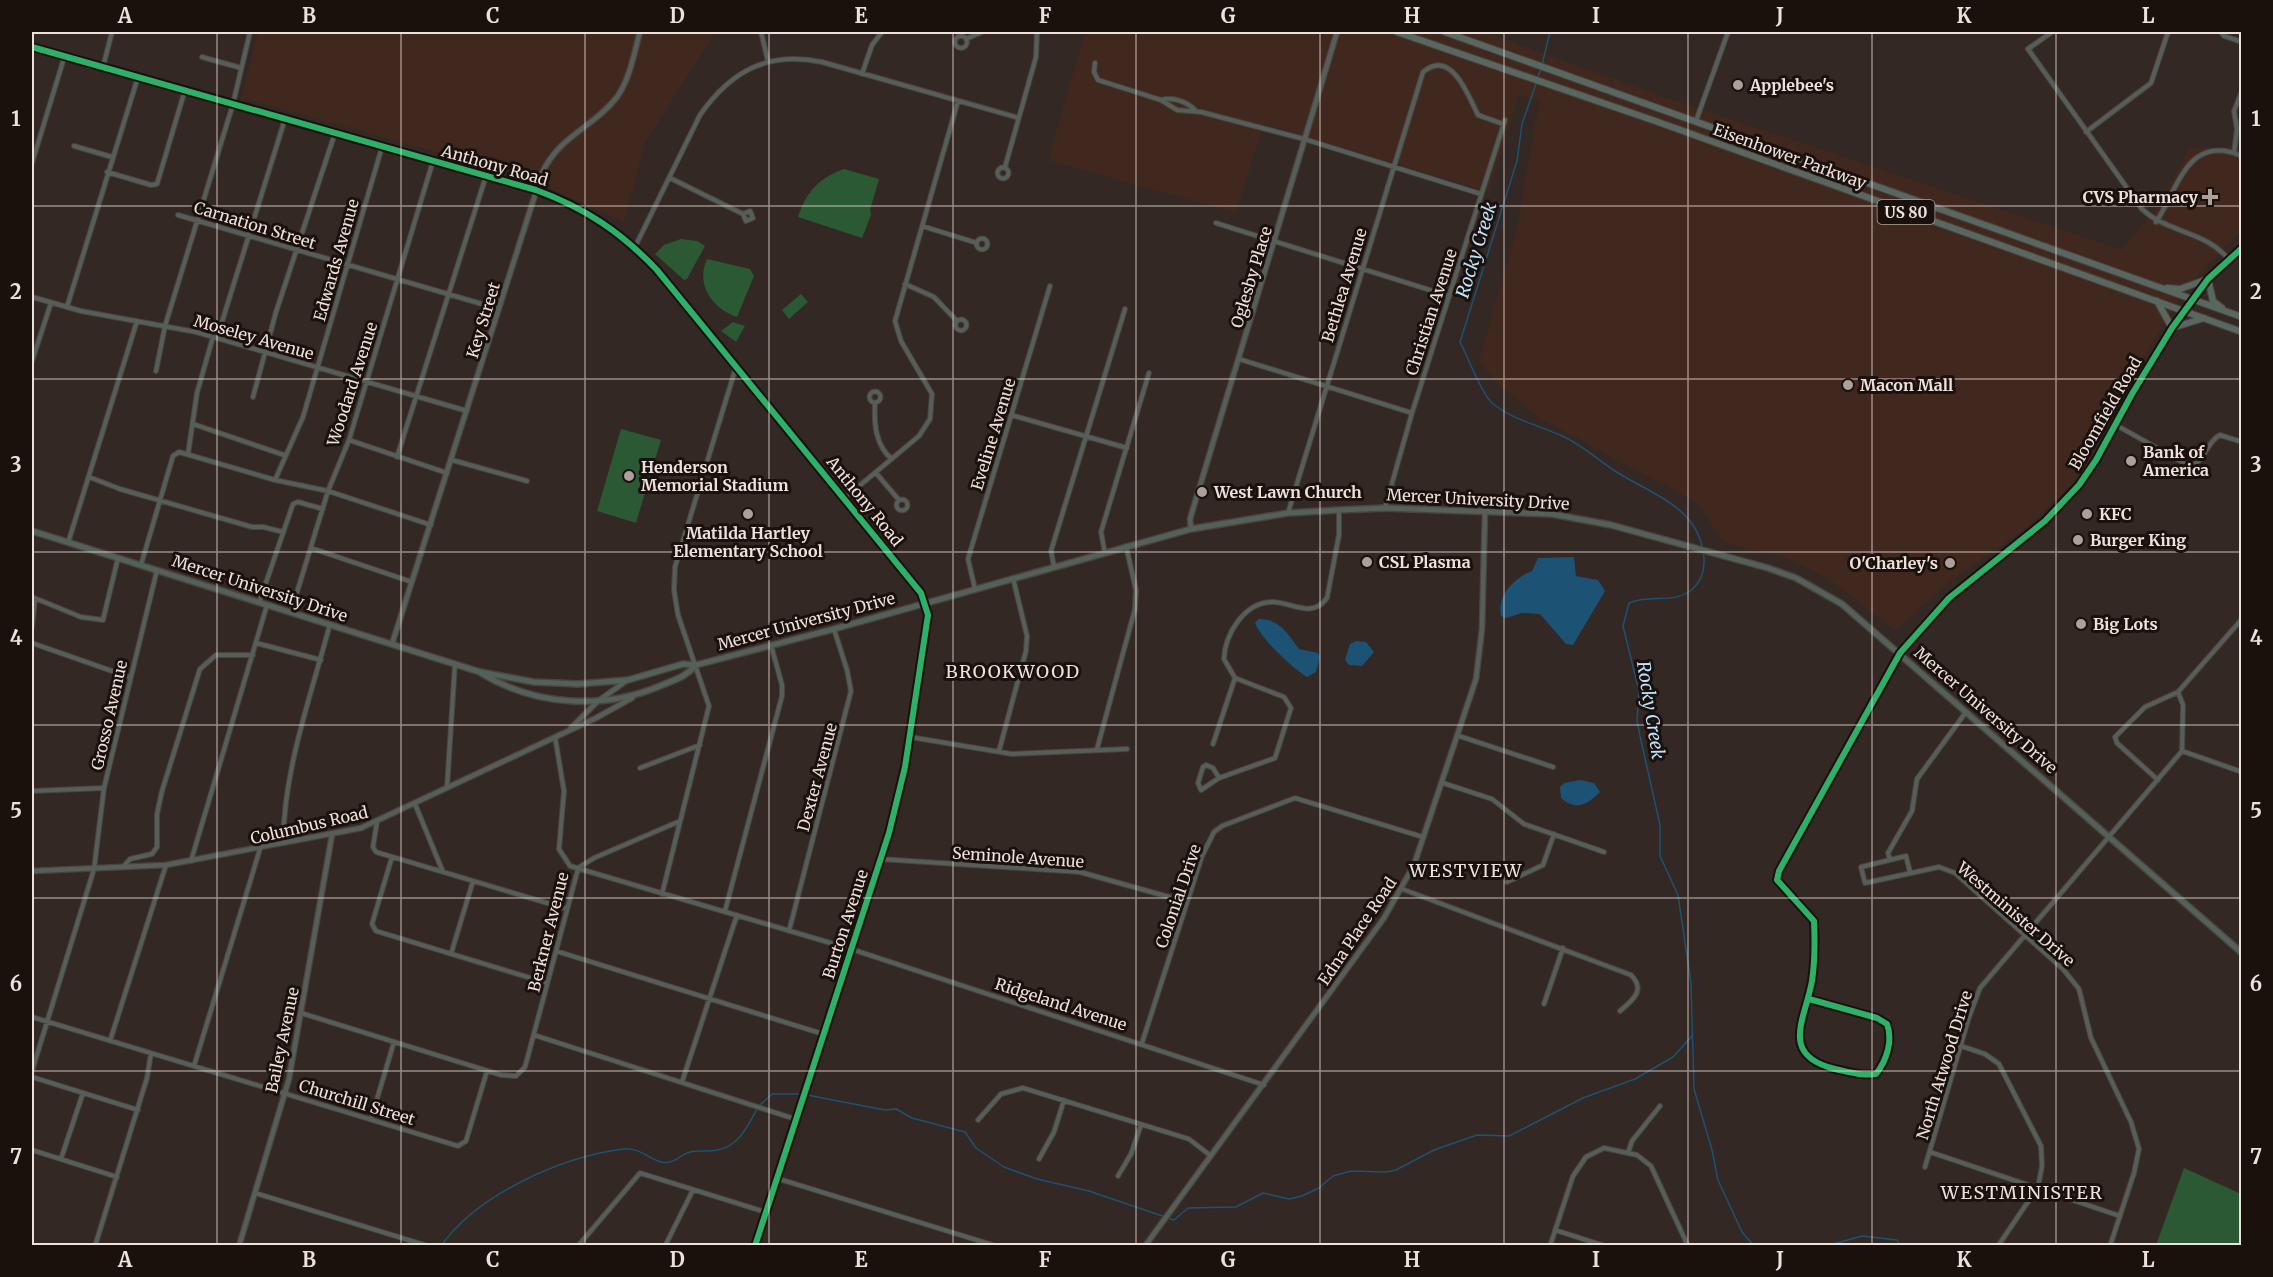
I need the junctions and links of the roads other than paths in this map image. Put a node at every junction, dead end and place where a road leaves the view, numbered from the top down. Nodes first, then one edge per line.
1 (112, 32) edge
2 (250, 32) edge
3 (640, 32) edge
4 (761, 32) edge
5 (882, 32) edge
6 (982, 32) edge
7 (1036, 32) edge
8 (1337, 32) edge
9 (1397, 32) edge
10 (1445, 32) edge
11 (1728, 32) edge
12 (2052, 32) edge
13 (2168, 32) edge
14 (2221, 32) edge
15 (966, 39) dead end
16 (2241, 42) edge
17 (32, 47) edge
18 (202, 57) dead end
19 (64, 58) junction
20 (768, 61) junction
21 (1095, 63) dead end
22 (103, 67) junction
23 (242, 68) junction
24 (862, 74) junction
25 (138, 77) junction
26 (185, 90) junction
27 (2241, 91) edge
28 (1161, 100) junction
29 (958, 101) junction
30 (233, 104) junction
31 (1196, 111) junction
32 (1019, 118) junction
33 (285, 119) junction
34 (1696, 121) junction
35 (1504, 122) joint
36 (2086, 132) junction
37 (335, 133) junction
38 (1304, 138) junction
39 (74, 146) dead end
40 (382, 147) junction
41 (2234, 153) junction
42 (2241, 156) edge
43 (112, 157) junction
44 (433, 161) junction
45 (32, 163) edge
46 (1393, 166) junction
47 (1005, 167) dead end
48 (107, 172) junction
49 (486, 176) junction
50 (670, 178) junction
51 (536, 190) junction
52 (1481, 194) junction
53 (178, 214) dead end
54 (743, 214) dead end
55 (197, 221) junction
56 (2156, 222) junction
57 (1216, 223) dead end
58 (922, 226) junction
59 (247, 237) junction
60 (977, 243) dead end
61 (1274, 243) junction
62 (635, 247) junction
63 (2241, 248) edge
64 (297, 251) junction
65 (2229, 260) junction
66 (347, 265) junction
67 (1361, 269) junction
68 (2208, 279) junction
69 (397, 280) junction
70 (905, 284) junction
71 (1050, 286) dead end
72 (2162, 287) junction
73 (448, 295) junction
74 (1449, 296) junction
75 (32, 297) edge
76 (2193, 300) junction
77 (2157, 301) junction
78 (51, 303) junction
79 (67, 307) junction
80 (499, 309) junction
81 (1125, 309) dead end
82 (2185, 311) junction
83 (2227, 312) junction
84 (2241, 317) edge
85 (2204, 318) junction
86 (137, 321) junction
87 (957, 321) dead end
88 (165, 326) junction
89 (2172, 328) junction
90 (2241, 332) edge
91 (215, 337) junction
92 (265, 352) junction
93 (1239, 359) junction
94 (32, 361) edge
95 (736, 367) junction
96 (317, 368) junction
97 (156, 370) dead end
98 (1149, 374) dead end
99 (367, 382) junction
100 (1325, 386) junction
101 (416, 396) junction
102 (253, 397) dead end
103 (874, 403) dead end
104 (467, 411) junction
105 (1412, 412) junction
106 (1011, 415) junction
107 (193, 424) junction
108 (2116, 424) junction
109 (1085, 436) junction
110 (349, 440) junction
111 (2241, 442) edge
112 (1127, 448) junction
113 (188, 454) junction
114 (284, 455) junction
115 (397, 457) junction
116 (892, 459) junction
117 (452, 460) junction
118 (447, 473) junction
119 (876, 473) junction
120 (89, 477) junction
121 (275, 480) junction
122 (527, 481) dead end
123 (328, 491) junction
124 (846, 497) junction
125 (160, 500) junction
126 (899, 500) dead end
127 (1385, 508) junction
128 (322, 509) junction
129 (1339, 510) junction
130 (1485, 511) junction
131 (1288, 513) junction
132 (430, 525) junction
133 (1191, 529) junction
134 (32, 531) edge
135 (283, 532) junction
136 (69, 543) junction
137 (1126, 546) junction
138 (311, 548) junction
139 (1105, 553) junction
140 (118, 558) junction
141 (141, 564) junction
142 (1054, 566) junction
143 (157, 569) junction
144 (1013, 579) junction
145 (249, 580) dead end
146 (412, 582) junction
147 (265, 586) junction
148 (975, 589) junction
149 (296, 596) junction
150 (33, 598) edge
151 (260, 603) junction
152 (925, 603) junction
153 (267, 605) junction
154 (291, 612) junction
155 (2241, 619) edge
156 (330, 624) junction
157 (32, 627) edge
158 (834, 629) junction
159 (32, 643) edge
160 (256, 643) junction
161 (392, 644) junction
162 (771, 645) junction
163 (1900, 653) junction
164 (253, 655) junction
165 (321, 660) junction
166 (455, 664) junction
167 (696, 665) junction
168 (480, 672) junction
169 (129, 677) junction
170 (1235, 678) junction
171 (628, 680) junction
172 (2178, 692) junction
173 (632, 698) junction
174 (597, 702) junction
175 (1966, 711) junction
176 (571, 728) junction
177 (1459, 735) junction
178 (555, 736) junction
179 (910, 737) junction
180 (1213, 744) dead end
181 (700, 745) junction
182 (1097, 749) junction
183 (1127, 749) dead end
184 (999, 751) junction
185 (2182, 751) junction
186 (1553, 767) dead end
187 (640, 768) dead end
188 (2241, 772) edge
189 (1219, 778) junction
190 (2158, 780) junction
191 (1443, 783) junction
192 (104, 788) junction
193 (447, 788) junction
194 (32, 791) edge
195 (416, 804) junction
196 (680, 821) junction
197 (377, 822) junction
198 (1554, 834) junction
199 (332, 835) junction
200 (1423, 837) junction
201 (2110, 837) junction
202 (283, 844) junction
203 (260, 849) junction
204 (1604, 852) dead end
205 (392, 857) junction
206 (880, 860) junction
207 (1890, 860) junction
208 (190, 861) junction
209 (166, 865) junction
210 (123, 868) junction
211 (94, 869) junction
212 (578, 869) junction
213 (32, 871) edge
214 (443, 872) junction
215 (1910, 872) junction
216 (473, 881) junction
217 (1507, 882) dead end
218 (1402, 889) junction
219 (662, 894) junction
220 (1187, 902) junction
221 (567, 909) junction
222 (726, 911) junction
223 (737, 915) junction
224 (789, 931) junction
225 (2025, 935) junction
226 (1563, 948) junction
227 (850, 949) junction
228 (556, 951) junction
229 (2241, 953) edge
230 (452, 954) junction
231 (547, 983) junction
232 (709, 999) junction
233 (1809, 999) junction
234 (1544, 1004) dead end
235 (1620, 1011) dead end
236 (301, 1013) junction
237 (32, 1017) edge
238 (47, 1022) junction
239 (823, 1034) junction
240 (534, 1035) junction
241 (110, 1041) junction
242 (394, 1042) junction
243 (1143, 1043) junction
244 (1960, 1046) junction
245 (152, 1053) junction
246 (194, 1066) junction
247 (32, 1071) edge
248 (487, 1071) junction
249 (32, 1077) edge
250 (682, 1082) junction
251 (1264, 1085) junction
252 (82, 1093) junction
253 (284, 1093) junction
254 (1064, 1100) junction
255 (1660, 1106) dead end
256 (138, 1110) junction
257 (371, 1119) junction
258 (795, 1119) junction
259 (978, 1120) dead end
260 (1141, 1125) junction
261 (32, 1150) edge
262 (1930, 1152) junction
263 (1628, 1153) junction
264 (1211, 1156) junction
265 (1039, 1159) dead end
266 (61, 1160) junction
267 (1925, 1167) dead end
268 (1118, 1176) dead end
269 (117, 1177) junction
270 (777, 1178) junction
271 (2038, 1187) junction
272 (693, 1190) junction
273 (255, 1193) junction
274 (765, 1212) junction
275 (2120, 1216) junction
276 (1555, 1230) junction
277 (95, 1245) edge
278 (239, 1245) edge
279 (428, 1245) edge
280 (578, 1245) edge
281 (665, 1245) edge
282 (755, 1245) edge
283 (996, 1245) edge
284 (1145, 1245) edge
285 (1550, 1245) edge
286 (1605, 1245) edge
287 (1682, 1245) edge
288 (1688, 1245) edge
289 (1998, 1245) edge
290 (2110, 1245) edge

1 - 22 street
2 - 23 street
3 - 51 street, Key Street
4 - 20 street
5 - 24 street
6 - 15 street
7 - 32 street
8 - 38 street, Oglesby Place
9 - 77 main road, Eisenhower Parkway / US 80
10 - 34 main road, Eisenhower Parkway / US 80
11 - 34 street
12 - 36 street
13 - 36 street
14 - 16 street
17 - 19 street, Anthony Road
18 - 23 street
19 - 22 street, Anthony Road
19 - 45 street
20 - 24 street
20 - 50 street
21 - 28 street
22 - 25 street, Anthony Road
23 - 30 street
24 - 29 street
25 - 26 street, Anthony Road
25 - 43 street
26 - 30 street, Anthony Road
26 - 48 street
27 - 41 street
28 - 31 street
28 - 31 street
29 - 32 street
29 - 58 street
30 - 33 street, Anthony Road
30 - 55 street
31 - 38 street
32 - 47 street
33 - 37 street, Anthony Road
33 - 59 street
34 - 72 main road, Eisenhower Parkway / US 80
35 - 46 street, Bethlea Avenue
35 - 52 street, Christian Avenue
36 - 56 street
37 - 40 street, Anthony Road
37 - 64 street
38 - 46 street
38 - 61 street, Oglesby Place
39 - 43 street
40 - 44 street, Anthony Road
40 - 66 street, Edwards Avenue
41 - 42 street
41 - 56 street
43 - 48 street
44 - 49 street, Anthony Road
44 - 69 street, Woodard Avenue
46 - 52 street
46 - 67 street, Bethlea Avenue
48 - 79 street
49 - 51 street, Anthony Road
49 - 73 street
50 - 54 street
50 - 62 street
51 - 62 street, Anthony Road
51 - 80 street, Key Street
52 - 74 street, Christian Avenue
53 - 55 street, Carnation Street
55 - 59 street, Carnation Street
55 - 88 street
56 - 65 street
57 - 61 street
58 - 60 street
58 - 70 street
59 - 64 street, Carnation Street
59 - 91 street
61 - 67 street
61 - 93 street, Oglesby Place
62 - 95 street, Anthony Road
63 - 65 street, Bloomfield Road
64 - 66 street, Carnation Street
64 - 92 street
65 - 68 street, Bloomfield Road
66 - 69 street, Carnation Street
66 - 96 street, Edwards Avenue
67 - 74 street
67 - 100 street, Bethlea Avenue
68 - 72 main road
68 - 76 street, Bloomfield Road
68 - 83 main road
69 - 73 street, Carnation Street
69 - 99 street, Woodard Avenue
70 - 87 street
70 - 116 street
71 - 106 street, Eveline Avenue
72 - 76 main road, Eisenhower Parkway / US 80
73 - 80 street, Carnation Street
73 - 101 street
74 - 105 street, Christian Avenue
75 - 78 street, Moseley Avenue
76 - 82 street, Bloomfield Road
76 - 83 main road, Eisenhower Parkway / US 80
77 - 82 main road, Eisenhower Parkway / US 80
77 - 89 main road
78 - 79 street, Moseley Avenue
78 - 94 street
79 - 86 street, Moseley Avenue
80 - 104 street, Key Street
81 - 109 street
82 - 85 main road, Eisenhower Parkway / US 80
82 - 89 street, Bloomfield Road
83 - 84 main road, Eisenhower Parkway / US 80
85 - 89 main road
85 - 90 main road, Eisenhower Parkway / US 80
86 - 88 street, Moseley Avenue
86 - 120 street
88 - 91 street, Moseley Avenue
88 - 97 street
89 - 108 street, Bloomfield Road
91 - 92 street, Moseley Avenue
91 - 107 street
92 - 96 street, Moseley Avenue
92 - 102 street
93 - 100 street
93 - 133 street, Oglesby Place
95 - 124 street, Anthony Road
95 - 167 street
96 - 99 street, Moseley Avenue
96 - 114 street, Edwards Avenue
98 - 112 street
99 - 101 street, Moseley Avenue
99 - 110 street, Woodard Avenue
100 - 105 street
100 - 131 street, Bethlea Avenue
101 - 104 street, Moseley Avenue
101 - 115 street
103 - 116 street
104 - 117 street, Key Street
105 - 127 street, Christian Avenue
106 - 109 street
106 - 148 street, Eveline Avenue
107 - 113 street
107 - 114 street
108 - 111 street
108 - 163 street, Bloomfield Road
109 - 112 street
109 - 142 street
110 - 115 street
110 - 123 street, Woodard Avenue
112 - 139 street
113 - 121 street
113 - 125 street
114 - 121 street, Edwards Avenue
115 - 118 street
116 - 119 street
117 - 118 street, Key Street
117 - 122 street
118 - 132 street, Key Street
119 - 124 street
119 - 126 street
120 - 125 street
120 - 136 street
121 - 123 street
123 - 128 street, Woodard Avenue
123 - 132 street
124 - 152 street, Anthony Road
125 - 135 street
125 - 141 street
127 - 129 main road, Mercer University Drive
127 - 130 main road, Mercer University Drive
128 - 135 street
128 - 138 street, Woodard Avenue
129 - 131 main road, Mercer University Drive
129 - 170 street
130 - 163 main road, Mercer University Drive
130 - 177 street, Edna Place Road
131 - 133 main road, Mercer University Drive
132 - 146 street, Key Street
133 - 137 main road, Mercer University Drive
134 - 136 main road, Mercer University Drive
135 - 147 street
136 - 140 main road, Mercer University Drive
137 - 139 main road, Mercer University Drive
137 - 182 street
138 - 146 street
138 - 149 street, Woodard Avenue
139 - 142 main road, Mercer University Drive
140 - 141 main road, Mercer University Drive
140 - 150 street
141 - 143 main road, Mercer University Drive
142 - 144 main road, Mercer University Drive
143 - 151 main road, Mercer University Drive
143 - 169 street, Grosso Avenue
144 - 148 main road, Mercer University Drive
144 - 184 street
145 - 147 street
146 - 161 street, Key Street
147 - 149 street
147 - 151 street
148 - 152 main road, Mercer University Drive
149 - 154 street, Woodard Avenue
150 - 157 street
151 - 153 main road, Mercer University Drive
152 - 158 main road, Mercer University Drive
152 - 179 street, Burton Avenue
153 - 154 main road, Mercer University Drive
153 - 160 street
154 - 156 main road, Mercer University Drive
155 - 172 street
156 - 161 main road, Mercer University Drive
156 - 165 street
158 - 162 main road, Mercer University Drive
158 - 224 street, Dexter Avenue
159 - 169 street
160 - 164 street
160 - 165 street
161 - 166 main road, Mercer University Drive
162 - 167 main road, Mercer University Drive
162 - 222 street
163 - 175 main road, Mercer University Drive
163 - 233 street
164 - 208 street
164 - 210 street
165 - 202 street
166 - 168 main road, Mercer University Drive
166 - 193 street
167 - 171 main road, Mercer University Drive
167 - 173 main road, Mercer University Drive
167 - 181 street
168 - 171 main road, Mercer University Drive
168 - 174 main road, Mercer University Drive
169 - 192 street, Grosso Avenue
170 - 180 street
170 - 189 street
171 - 174 street, Columbus Road
172 - 185 street
172 - 190 street
173 - 174 main road, Mercer University Drive
173 - 176 street, Columbus Road
174 - 176 street, Columbus Road
175 - 201 main road, Mercer University Drive
175 - 207 street
176 - 178 street, Columbus Road
177 - 186 street
177 - 191 street, Edna Place Road
178 - 193 street, Columbus Road
178 - 212 street, Berkner Avenue
179 - 184 street
179 - 206 street, Burton Avenue
181 - 187 street
181 - 196 street
182 - 183 street
182 - 184 street
185 - 188 street
185 - 190 street, North Atwood Drive
189 - 189 street
190 - 201 street, North Atwood Drive
191 - 198 street
191 - 200 street, Edna Place Road
192 - 194 street
192 - 211 street, Grosso Avenue
193 - 195 street, Columbus Road
195 - 197 street, Columbus Road
195 - 214 street
196 - 212 street
196 - 219 street
197 - 199 street, Columbus Road
197 - 205 street
198 - 204 street
198 - 217 street
199 - 202 street, Columbus Road
199 - 236 street, Bailey Avenue
200 - 218 street, Edna Place Road
200 - 220 street, Colonial Drive
201 - 225 street, North Atwood Drive
201 - 229 main road, Mercer University Drive
202 - 203 street, Columbus Road
203 - 208 street, Columbus Road
203 - 246 street
205 - 214 street
205 - 230 street
206 - 220 street, Seminole Avenue
206 - 227 street, Burton Avenue
207 - 215 street
207 - 215 street, Westminister Drive
208 - 209 street, Columbus Road
209 - 210 street, Columbus Road
209 - 241 street
210 - 211 street, Columbus Road
211 - 213 street, Columbus Road
211 - 238 street, Grosso Avenue
212 - 219 street, Ridgeland Avenue
212 - 221 street, Berkner Avenue
214 - 216 street
215 - 225 street, Westminister Drive
216 - 221 street
216 - 230 street
218 - 226 street
218 - 251 street, Edna Place Road
219 - 222 street, Ridgeland Avenue
220 - 243 street, Colonial Drive
221 - 228 street, Berkner Avenue
222 - 223 street, Ridgeland Avenue
223 - 224 street, Ridgeland Avenue
223 - 232 street
224 - 227 street, Ridgeland Avenue
225 - 244 street, North Atwood Drive
225 - 275 street, Westminister Drive
226 - 234 street
226 - 235 street
227 - 239 street, Burton Avenue
227 - 243 street, Ridgeland Avenue
228 - 231 street, Berkner Avenue
228 - 232 street
230 - 231 street
231 - 240 street, Berkner Avenue
232 - 239 street
232 - 250 street
233 - 233 street
236 - 242 street
236 - 253 street, Bailey Avenue
237 - 238 street, Churchill Street
238 - 241 street, Churchill Street
238 - 247 street, Grosso Avenue
239 - 258 street, Burton Avenue
240 - 248 street, Berkner Avenue
240 - 250 street
241 - 245 street, Churchill Street
242 - 248 street
242 - 257 street
243 - 251 street, Ridgeland Avenue
244 - 262 street, North Atwood Drive
244 - 271 street
245 - 246 street, Churchill Street
245 - 256 street
246 - 253 street, Churchill Street
248 - 257 street, Churchill Street
249 - 252 street
250 - 258 street
251 - 264 street, Edna Place Road
252 - 256 street
252 - 266 street
253 - 257 street, Churchill Street
253 - 273 street, Bailey Avenue
254 - 259 street
254 - 260 street
254 - 265 street
255 - 263 street
256 - 269 street
258 - 270 street, Burton Avenue
260 - 264 street
260 - 268 street
261 - 266 street
262 - 267 street, North Atwood Drive
262 - 271 street
263 - 276 street
263 - 288 street
264 - 284 street, Edna Place Road
266 - 269 street
269 - 277 street
270 - 274 street, Burton Avenue
270 - 283 street
271 - 275 street
271 - 289 street
272 - 274 street
272 - 280 street
272 - 281 street
273 - 278 street, Bailey Avenue
273 - 279 street
274 - 282 street, Burton Avenue
275 - 290 street, Westminister Drive
276 - 285 street
276 - 286 street
287 - 288 street

